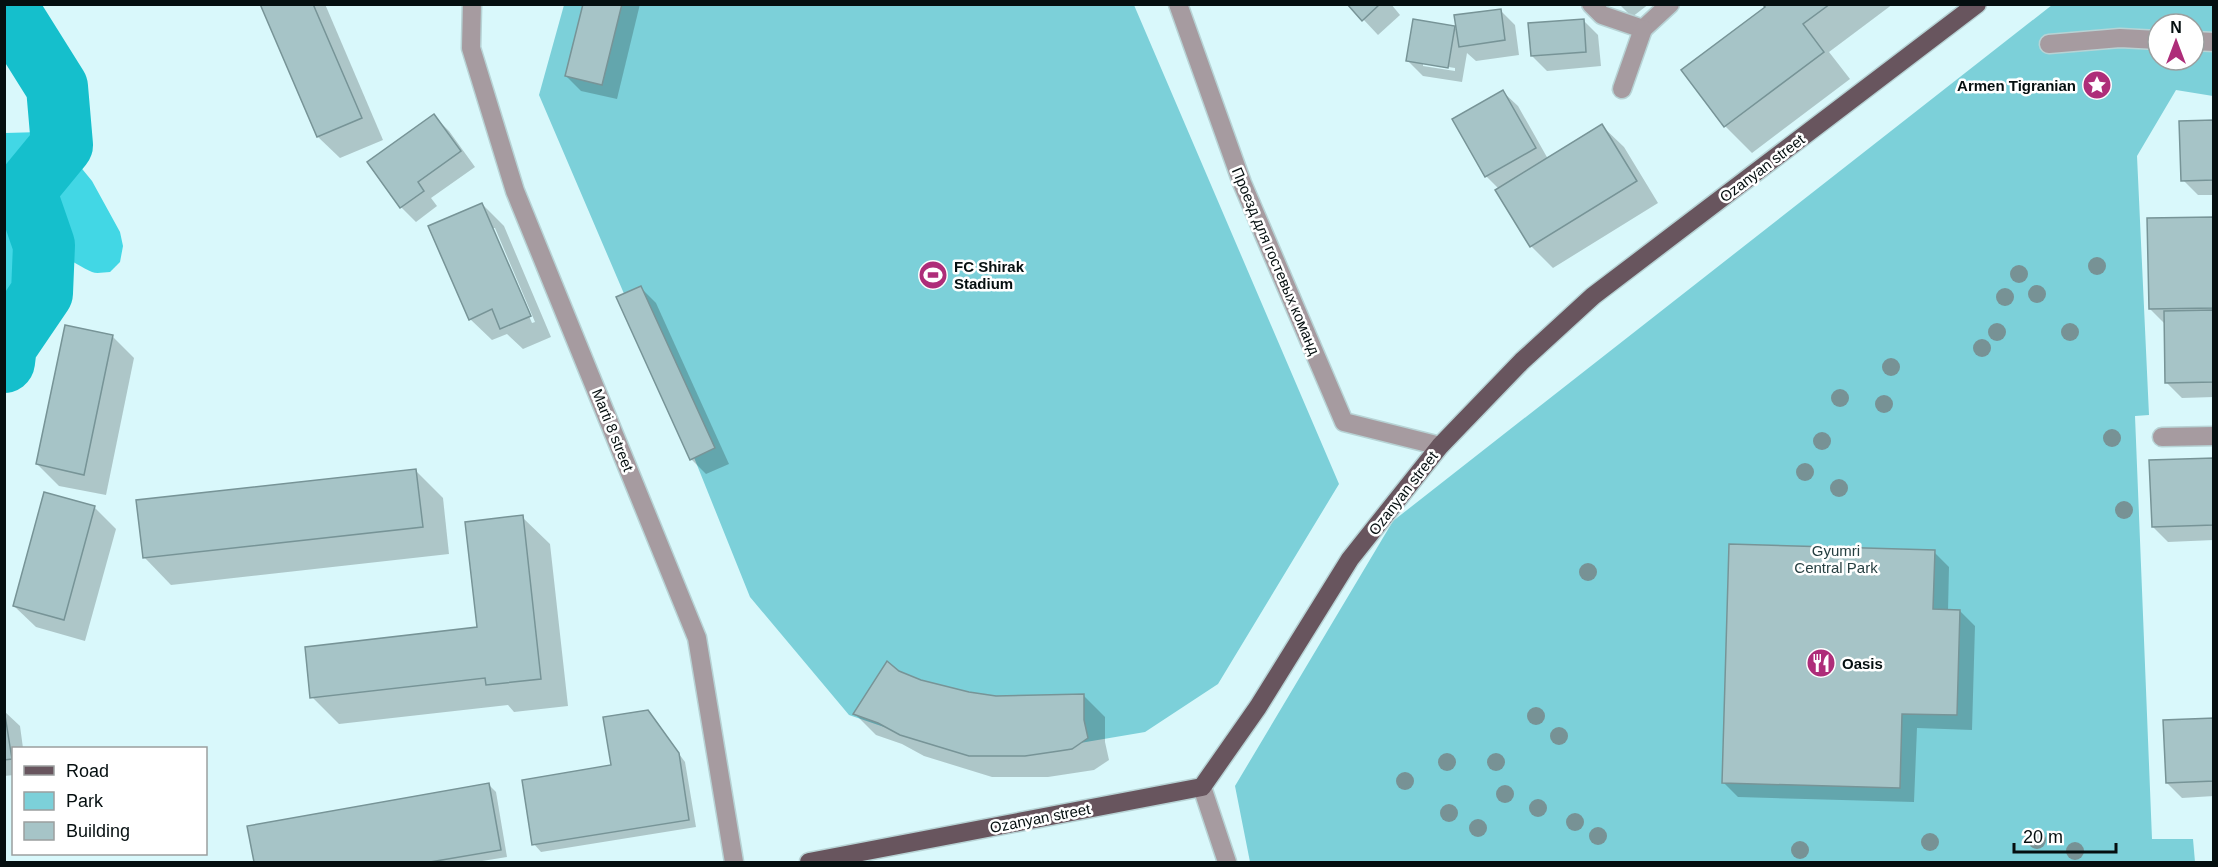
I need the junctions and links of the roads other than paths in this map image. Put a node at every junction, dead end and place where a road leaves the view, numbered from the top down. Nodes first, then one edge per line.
1 (472, 4) edge
2 (1178, 4) edge
3 (1591, 4) edge
4 (1670, 4) edge
5 (1977, 4) edge
6 (1643, 29) junction
7 (2146, 39) edge
8 (2049, 44) dead end
9 (1622, 89) dead end
10 (2162, 436) dead end
11 (2214, 436) edge
12 (1440, 446) junction
13 (1202, 787) junction
14 (734, 862) edge
15 (814, 862) edge
16 (1227, 862) edge

1 - 14 street, Marti 8 street
2 - 12 street, Проезд для гостевых команд
3 - 6 street
4 - 6 street
5 - 12 main road, Ozanyan street
6 - 9 street
7 - 8 street
10 - 11 street
12 - 13 main road, Ozanyan street
13 - 15 main road, Ozanyan street
13 - 16 street

